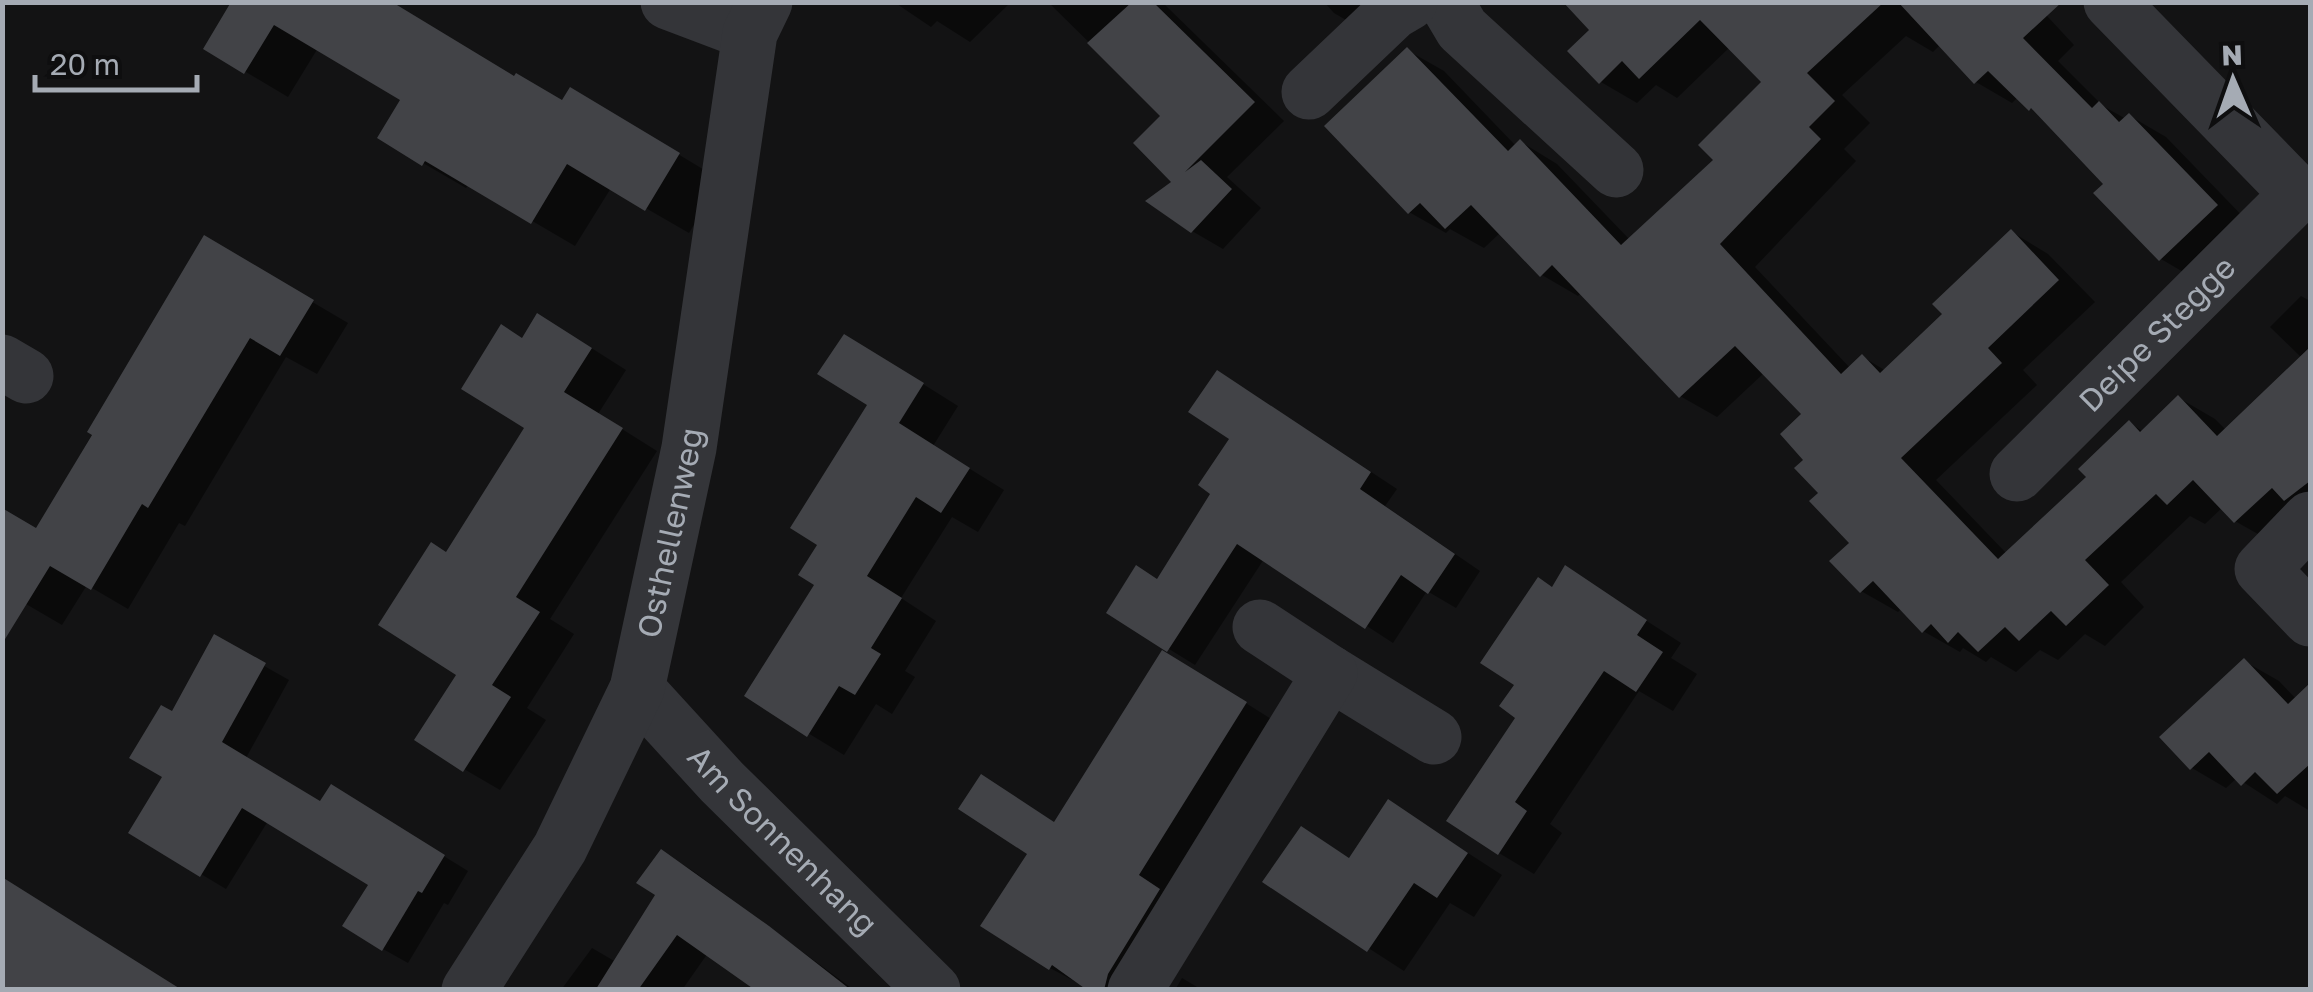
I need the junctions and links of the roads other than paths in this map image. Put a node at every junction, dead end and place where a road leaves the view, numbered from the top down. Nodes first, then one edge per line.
1 (668, 2) edge
2 (1410, 2) edge
3 (1446, 2) edge
4 (2111, 2) edge
5 (758, 18) edge
6 (1310, 92) dead end
7 (1616, 170) dead end
8 (2306, 199) edge
9 (2018, 474) dead end
10 (2310, 519) edge
11 (2310, 619) edge
12 (1260, 627) dead end
13 (1330, 673) junction
14 (637, 689) junction
15 (1434, 737) dead end
16 (468, 990) edge
17 (932, 990) edge
18 (1135, 990) edge

1 - 5 street
2 - 6 street
3 - 7 street
4 - 8 street, Deipe Stegge
5 - 14 street, Osthellenweg
8 - 9 street, Deipe Stegge
10 - 11 street
12 - 13 street
13 - 15 street
13 - 18 street
14 - 16 street, Osthellenweg
14 - 17 street, Am Sonnenhang

